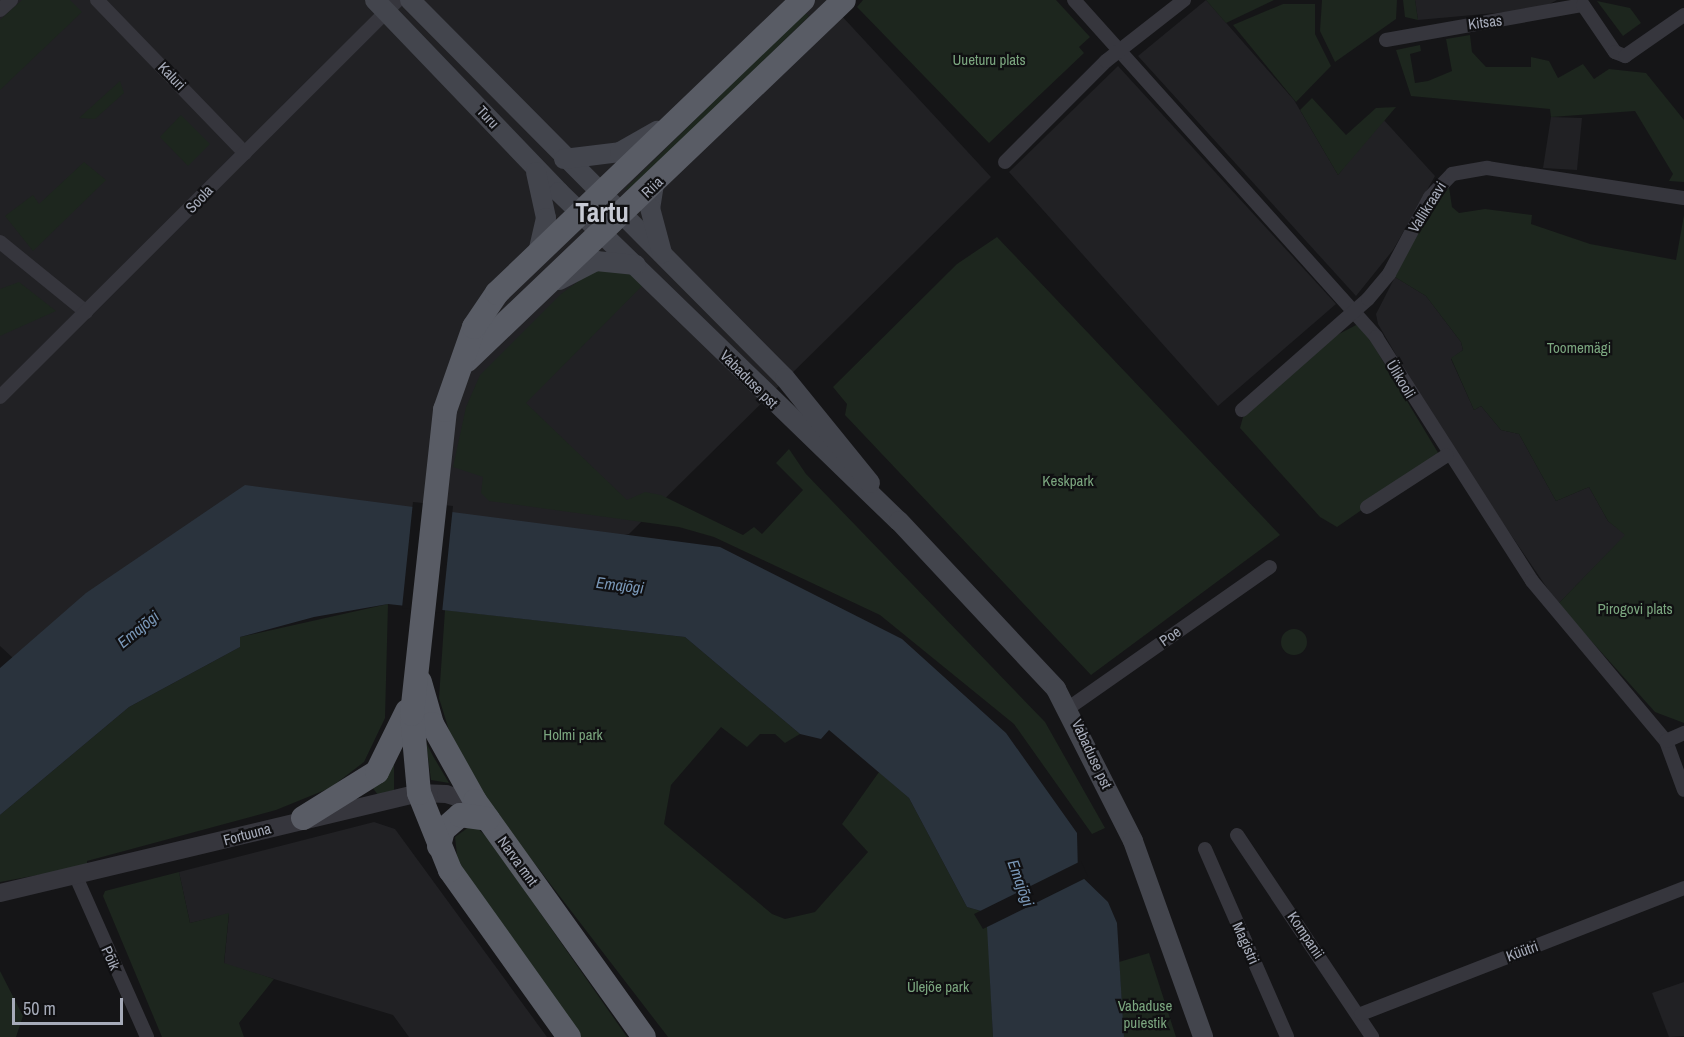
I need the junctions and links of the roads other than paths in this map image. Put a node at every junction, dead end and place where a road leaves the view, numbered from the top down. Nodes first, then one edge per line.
1 (10, 0) edge
2 (97, 0) edge
3 (410, 0) edge
4 (803, 0) edge
5 (844, 0) edge
6 (1074, 0) edge
7 (1184, 0) edge
8 (386, 4) edge
9 (0, 10) edge
10 (1684, 15) edge
11 (1386, 40) dead end
12 (1121, 51) junction
13 (680, 117) junction
14 (245, 153) junction
15 (564, 159) junction
16 (1005, 162) dead end
17 (535, 166) junction
18 (654, 184) junction
19 (1684, 198) edge
20 (601, 212) junction
21 (0, 242) edge
22 (539, 249) junction
23 (664, 258) junction
24 (636, 265) junction
25 (531, 296) junction
26 (1355, 311) junction
27 (86, 312) junction
28 (457, 370) junction
29 (791, 385) junction
30 (0, 398) edge
31 (774, 403) junction
32 (1242, 410) dead end
33 (1447, 455) junction
34 (437, 493) joint
35 (1367, 507) dead end
36 (899, 521) junction
37 (1270, 567) dead end
38 (417, 671) junction
39 (1070, 706) junction
40 (1684, 733) edge
41 (1666, 741) junction
42 (1684, 790) edge
43 (419, 793) junction
44 (303, 818) junction
45 (488, 819) junction
46 (1237, 835) dead end
47 (439, 846) junction
48 (1205, 849) dead end
49 (77, 879) junction
50 (1684, 888) edge
51 (0, 893) edge
52 (1361, 1014) junction
53 (147, 1037) edge
54 (568, 1037) edge
55 (644, 1037) edge
56 (1203, 1037) edge
57 (1287, 1037) edge
58 (1372, 1037) edge

1 - 9 street
2 - 14 street, Kaluri
3 - 15 main road, Turu
4 - 13 highway, Riia
5 - 18 highway, Riia
6 - 12 street, Ülikooli
7 - 12 street
8 - 14 street, Soola
8 - 17 main road, Turu
10 - 11 street, Kitsas
12 - 16 street
12 - 26 street, Ülikooli
13 - 15 main road
13 - 20 highway, Riia
14 - 27 street, Soola
15 - 20 main road, Turu
17 - 20 main road, Turu
17 - 22 main road
18 - 20 highway, Riia
18 - 23 main road
19 - 26 street, Vallikraavi
20 - 22 highway, Riia
20 - 23 main road, Vabaduse pst
20 - 24 main road, Vabaduse pst
20 - 25 highway, Riia
21 - 27 street
22 - 28 highway, Riia
23 - 29 main road, Vabaduse pst
24 - 25 main road
24 - 31 main road, Vabaduse pst
25 - 28 highway, Riia
26 - 32 street, Vallikraavi
26 - 33 street, Ülikooli
27 - 30 street, Soola
28 - 34 highway, Riia
29 - 31 street
29 - 31 street
29 - 36 main road, Vabaduse pst
31 - 36 main road, Vabaduse pst
33 - 35 street
33 - 41 street, Ülikooli
34 - 38 highway, Narva mnt
36 - 39 main road, Vabaduse pst
37 - 39 street, Poe
38 - 43 highway, Narva mnt
38 - 44 highway
38 - 45 highway, Narva mnt
39 - 56 main road, Vabaduse pst
40 - 41 street
41 - 42 street, Ülikooli
43 - 44 street, Fortuuna
43 - 45 street, Fortuuna
43 - 47 highway, Narva mnt
44 - 49 street, Fortuuna
45 - 47 highway
45 - 55 highway, Narva mnt
46 - 52 street, Kompanii
47 - 54 highway, Narva mnt
48 - 57 street, Magistri
49 - 51 street, Fortuuna
49 - 53 street, Põik
50 - 52 street, Küütri
52 - 58 street, Kompanii

